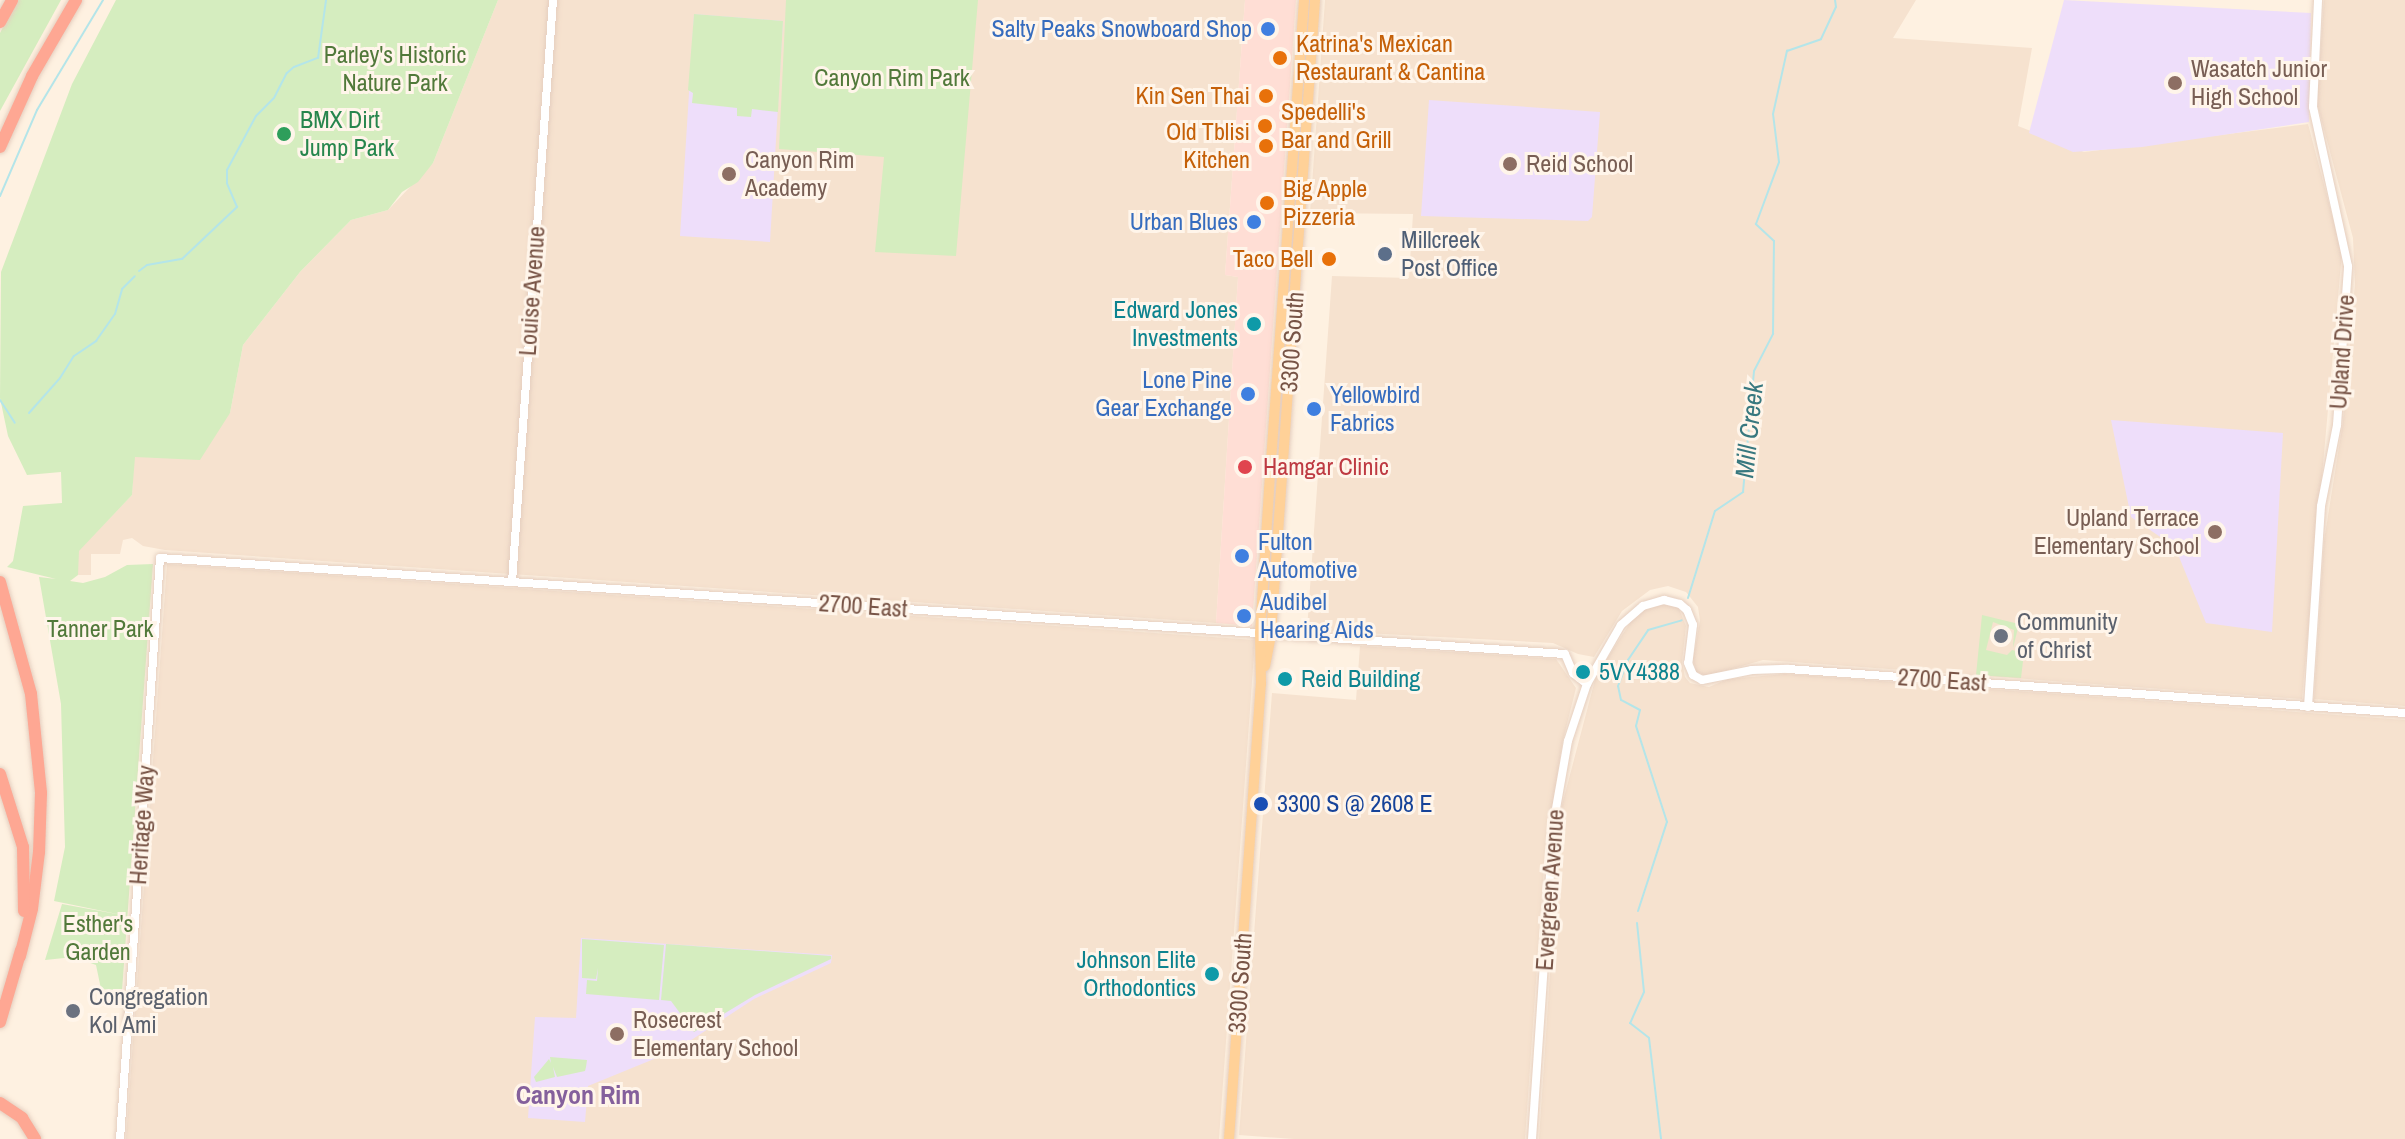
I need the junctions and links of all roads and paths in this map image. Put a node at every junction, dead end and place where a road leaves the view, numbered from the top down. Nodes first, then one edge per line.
1 (12, 0) edge
2 (68, 0) edge
3 (76, 0) edge
4 (553, 0) edge
5 (1304, 0) edge
6 (1315, 0) edge
7 (2318, 0) edge
8 (0, 21) edge
9 (0, 127) edge
10 (0, 147) edge
11 (160, 558) joint
12 (0, 582) edge
13 (512, 582) junction
14 (1266, 634) junction
15 (1587, 684) junction
16 (2308, 707) junction
17 (2405, 713) edge
18 (0, 774) edge
19 (20, 956) junction
20 (0, 1022) edge
21 (0, 1103) edge
22 (35, 1139) edge
23 (120, 1139) edge
24 (1229, 1139) edge
25 (1532, 1139) edge

1 - 8 highway
2 - 9 highway
3 - 10 highway
4 - 13 street, Louise Avenue
5 - 14 main road, 3300 South
6 - 14 main road, 3300 South
7 - 16 street, Upland Drive
11 - 13 street, 2700 East
11 - 23 street, Heritage Way
12 - 19 highway
13 - 14 street, 2700 East
14 - 15 street, 2700 East
14 - 24 main road, 3300 South
15 - 16 street, 2700 East
15 - 25 street, Evergreen Avenue
16 - 17 street, 2700 East
18 - 19 highway
19 - 20 highway
21 - 22 highway

